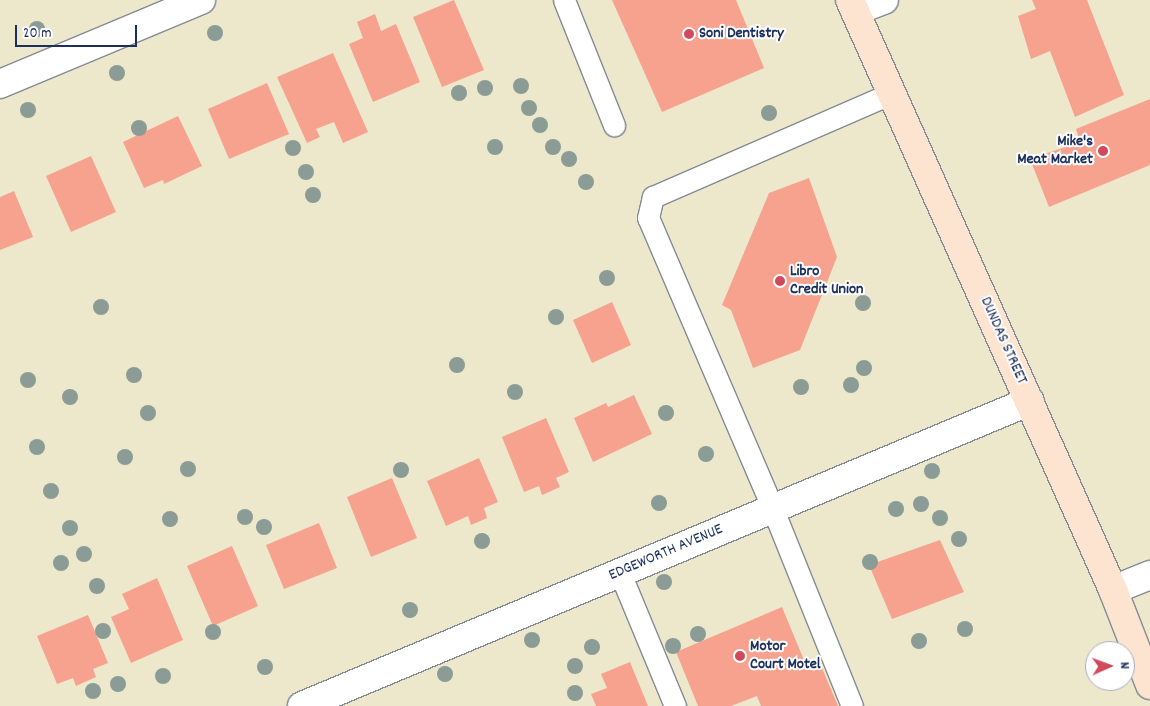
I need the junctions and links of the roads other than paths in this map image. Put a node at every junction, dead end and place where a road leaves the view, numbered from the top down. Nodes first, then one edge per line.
1 (201, 0) edge
2 (564, 0) edge
3 (884, 0) edge
4 (853, 6) edge
5 (0, 84) edge
6 (892, 93) junction
7 (614, 125) dead end
8 (1030, 400) junction
9 (773, 509) junction
10 (620, 573) junction
11 (1150, 575) edge
12 (1113, 590) junction
13 (1150, 685) edge
14 (302, 706) edge
15 (675, 706) edge
16 (852, 706) edge

1 - 5 street
2 - 7 lane
3 - 4 street
4 - 6 main road, DUNDAS STREET
6 - 8 main road, DUNDAS STREET
6 - 9 lane
8 - 9 street, EDGEWORTH AVENUE
8 - 12 main road, DUNDAS STREET
9 - 10 street, EDGEWORTH AVENUE
9 - 16 lane
10 - 14 street, EDGEWORTH AVENUE
10 - 15 lane
11 - 12 street
12 - 13 main road, DUNDAS STREET

